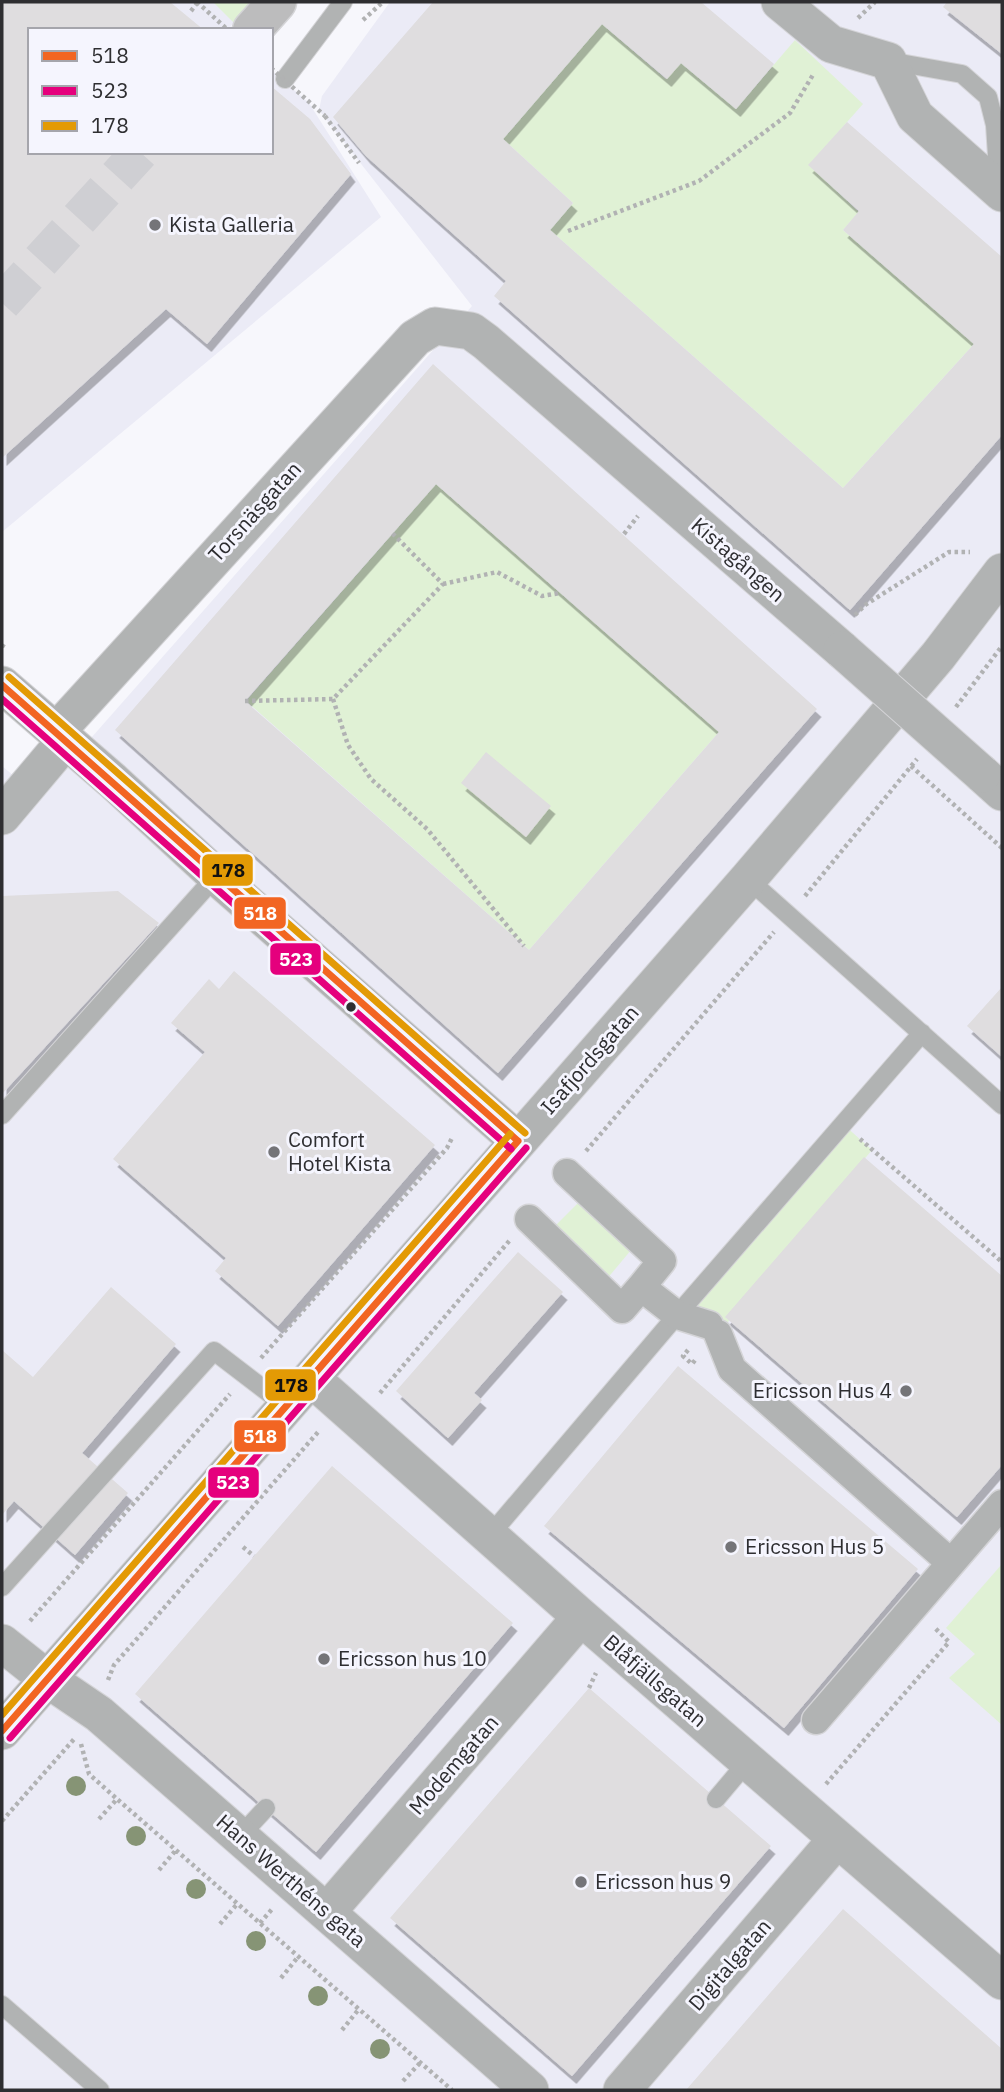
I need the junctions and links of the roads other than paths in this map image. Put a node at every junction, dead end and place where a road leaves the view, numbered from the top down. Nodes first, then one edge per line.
1 (277, 2) edge
2 (343, 2) edge
3 (780, 2) edge
4 (254, 28) edge
5 (888, 61) junction
6 (278, 74) edge
7 (1000, 192) edge
8 (471, 331) joint
9 (1002, 572) edge
10 (2, 685) edge
11 (61, 736) junction
12 (992, 783) edge
13 (2, 816) edge
14 (216, 876) junction
15 (748, 879) junction
16 (922, 1033) junction
17 (1002, 1105) edge
18 (2, 1115) edge
19 (518, 1141) junction
20 (567, 1173) road end
21 (528, 1219) road end
22 (642, 1287) junction
23 (677, 1315) junction
24 (311, 1378) junction
25 (286, 1406) junction
26 (1002, 1504) edge
27 (490, 1535) junction
28 (951, 1563) junction
29 (2, 1587) edge
30 (581, 1617) junction
31 (2, 1643) edge
32 (47, 1678) junction
33 (816, 1720) dead end
34 (2, 1731) edge
35 (748, 1761) junction
36 (716, 1799) dead end
37 (266, 1808) dead end
38 (240, 1836) junction
39 (837, 1839) junction
40 (327, 1912) junction
41 (1002, 1981) edge
42 (2, 2005) edge
43 (100, 2090) edge
44 (530, 2090) edge
45 (622, 2090) edge

1 - 4 main road
2 - 6 lane
3 - 5 street
5 - 7 street
5 - 7 lane
8 - 11 street, Torsnäsgatan
8 - 12 street, Kistagången, bridge
9 - 15 street, Isafjordsgatan
10 - 11 street
11 - 13 street, Torsnäsgatan
11 - 14 street
14 - 18 lane
14 - 19 street
15 - 16 lane
15 - 19 street, Isafjordsgatan
16 - 17 lane
16 - 23 lane
19 - 24 street, Isafjordsgatan
20 - 22 street
21 - 22 street
22 - 23 street
23 - 27 lane
23 - 28 street
24 - 25 street, Isafjordsgatan
24 - 27 street, Blåfjällsgatan
25 - 29 lane
25 - 32 street, Isafjordsgatan
26 - 28 street
27 - 30 street, Blåfjällsgatan
28 - 33 street
30 - 35 street, Blåfjällsgatan
30 - 40 street, Modemgatan
31 - 32 street, Hans Werthéns gata
32 - 34 street, Isafjordsgatan
32 - 38 street, Hans Werthéns gata
35 - 36 lane
35 - 39 street, Blåfjällsgatan
37 - 38 lane
38 - 40 street, Hans Werthéns gata
39 - 41 street, Blåfjällsgatan
39 - 45 street, Digitalgatan
40 - 44 street, Hans Werthéns gata
42 - 43 lane

